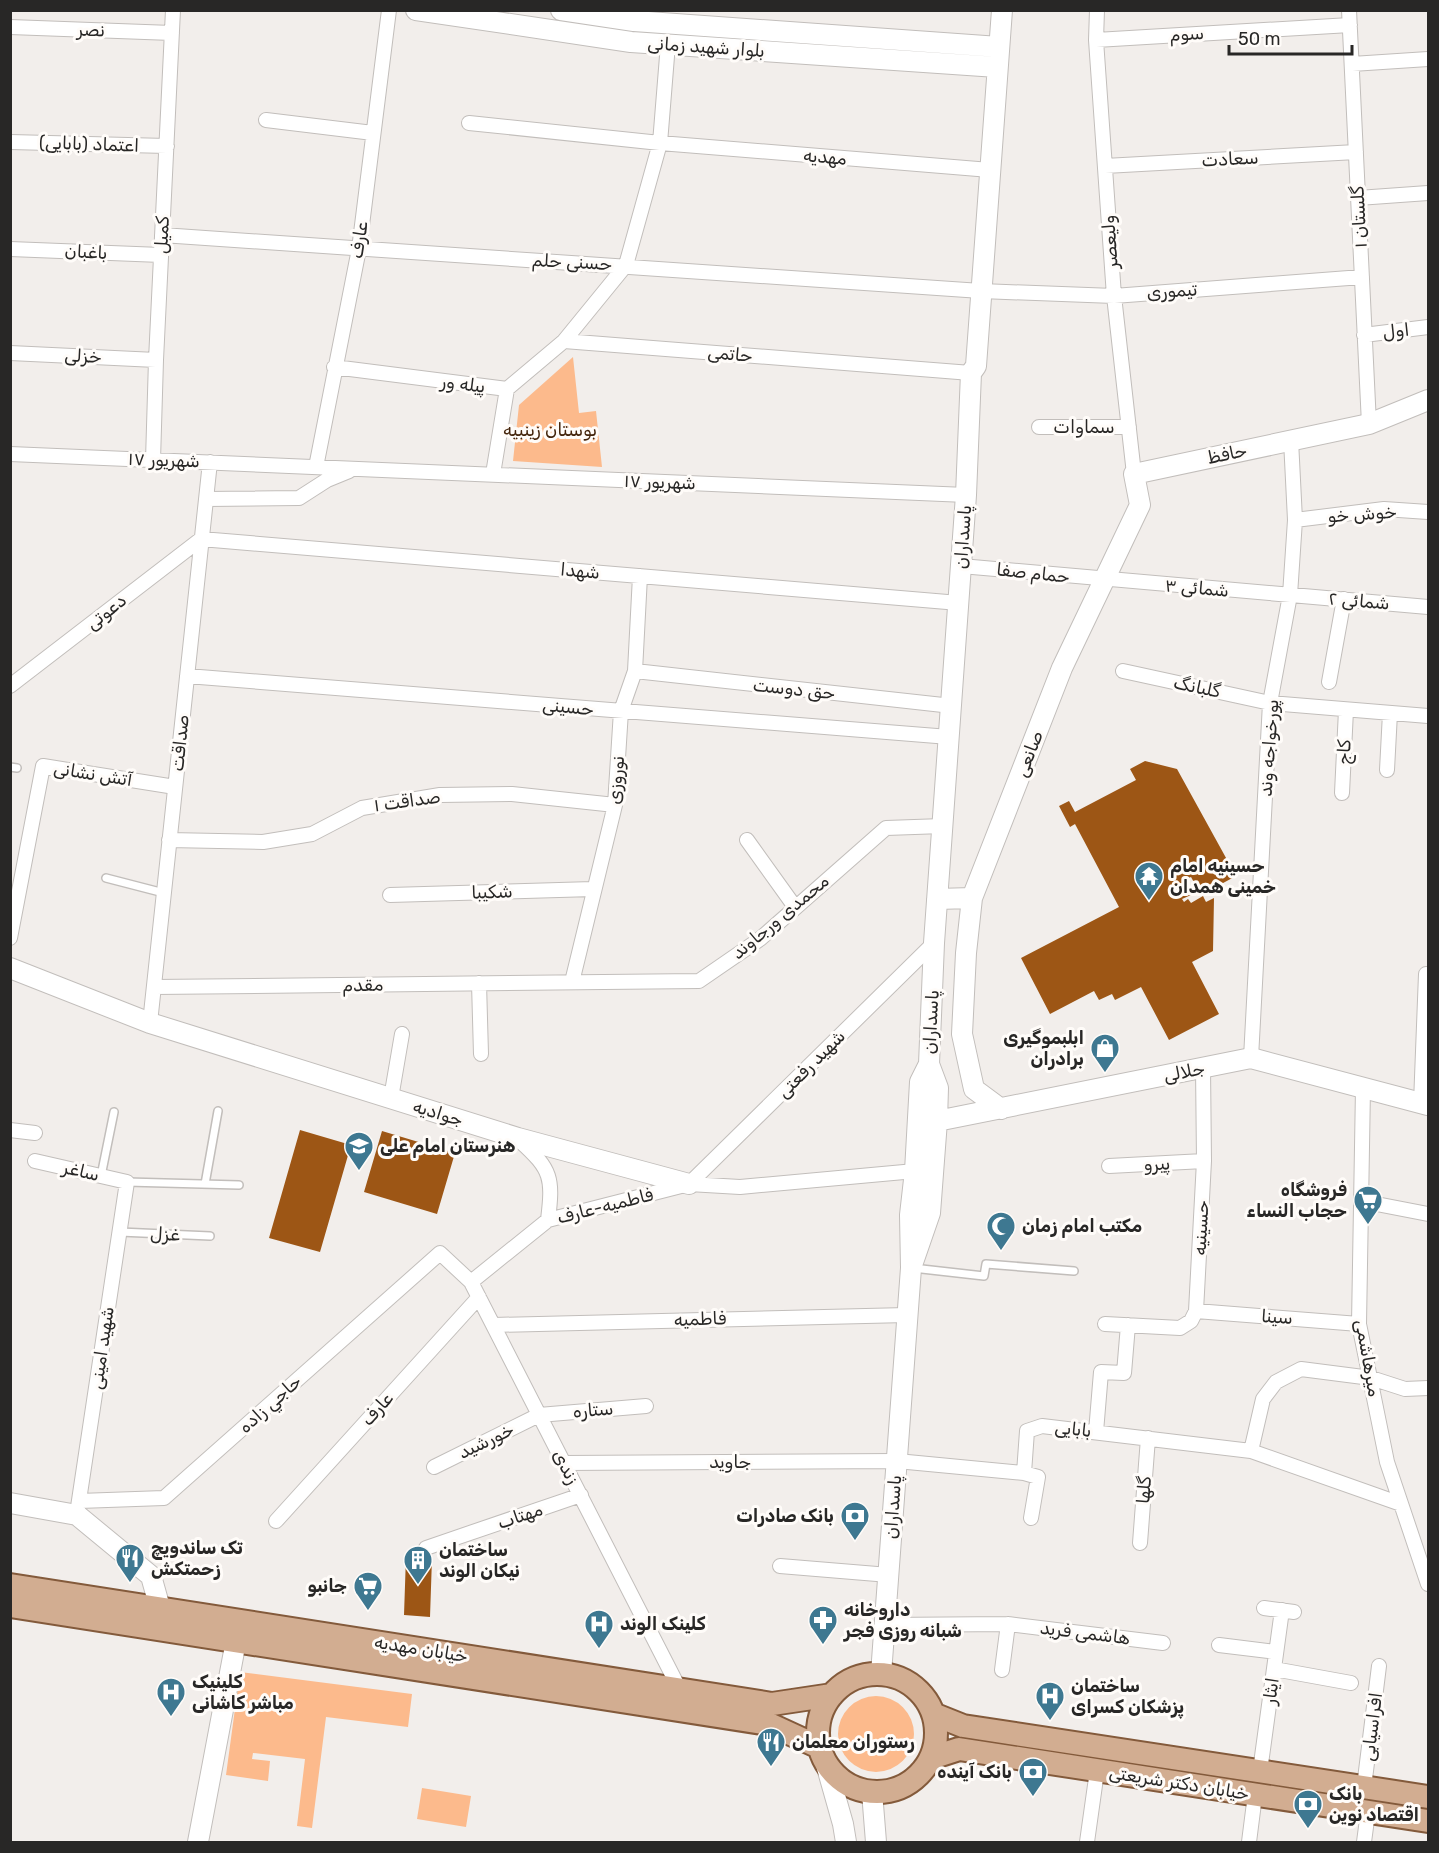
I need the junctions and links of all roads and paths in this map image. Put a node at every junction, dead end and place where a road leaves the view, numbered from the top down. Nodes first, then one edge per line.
1 (174, 10) edge
2 (389, 10) edge
3 (416, 10) edge
4 (561, 10) edge
5 (1002, 10) edge
6 (1097, 10) edge
7 (1349, 18) edge
8 (10, 27) edge
9 (172, 33) junction
10 (1095, 40) junction
11 (669, 44) junction
12 (999, 46) junction
13 (1428, 59) edge
14 (1352, 64) junction
15 (997, 68) junction
16 (266, 120) dead end
17 (470, 123) dead end
18 (374, 133) junction
19 (10, 142) edge
20 (660, 143) junction
21 (166, 146) junction
22 (1356, 152) junction
23 (1105, 166) junction
24 (990, 170) junction
25 (1428, 194) edge
26 (1358, 198) junction
27 (162, 235) junction
28 (10, 249) edge
29 (359, 249) junction
30 (161, 255) junction
31 (626, 265) junction
32 (1362, 278) junction
33 (981, 291) junction
34 (1114, 296) junction
35 (1428, 327) edge
36 (1365, 335) junction
37 (564, 341) junction
38 (10, 353) edge
39 (156, 360) junction
40 (334, 367) junction
41 (971, 373) junction
42 (507, 389) junction
43 (1428, 400) edge
44 (1369, 424) junction
45 (1039, 427) dead end
46 (1129, 427) junction
47 (1291, 440) junction
48 (10, 454) edge
49 (153, 460) junction
50 (210, 462) junction
51 (316, 467) junction
52 (353, 468) junction
53 (493, 474) junction
54 (1134, 474) junction
55 (966, 495) junction
56 (206, 499) junction
57 (1428, 512) edge
58 (1295, 520) junction
59 (201, 539) junction
60 (961, 566) junction
61 (640, 576) junction
62 (1104, 580) junction
63 (1290, 595) junction
64 (1344, 599) junction
65 (959, 603) junction
66 (1428, 607) edge
67 (635, 671) junction
68 (1123, 671) dead end
69 (187, 676) junction
70 (1329, 682) dead end
71 (10, 686) edge
72 (1270, 703) junction
73 (952, 706) junction
74 (1346, 710) junction
75 (621, 711) junction
76 (1390, 713) junction
77 (1428, 716) edge
78 (949, 737) junction
79 (1387, 770) dead end
80 (175, 787) junction
81 (1342, 793) dead end
82 (615, 805) junction
83 (943, 826) junction
84 (169, 840) junction
85 (747, 840) dead end
86 (106, 878) dead end
87 (593, 889) junction
88 (164, 893) junction
89 (390, 896) dead end
90 (972, 898) junction
91 (937, 899) junction
92 (795, 907) junction
93 (10, 939) edge
94 (934, 943) junction
95 (10, 968) edge
96 (1426, 974) dead end
97 (572, 982) junction
98 (479, 983) junction
99 (154, 987) junction
100 (150, 1023) junction
101 (402, 1034) dead end
102 (481, 1054) dead end
103 (1251, 1058) junction
104 (929, 1064) junction
105 (1203, 1068) junction
106 (1363, 1088) junction
107 (391, 1098) junction
108 (1425, 1104) edge
109 (1001, 1109) junction
110 (218, 1111) dead end
111 (114, 1112) dead end
112 (937, 1122) junction
113 (10, 1130) edge
114 (36, 1133) dead end
115 (518, 1138) junction
116 (35, 1161) dead end
117 (1204, 1161) junction
118 (1109, 1166) dead end
119 (915, 1171) junction
120 (101, 1176) junction
121 (127, 1182) junction
122 (204, 1184) junction
123 (689, 1184) junction
124 (239, 1185) dead end
125 (1361, 1201) junction
126 (1428, 1214) edge
127 (548, 1220) junction
128 (120, 1232) junction
129 (210, 1236) dead end
130 (440, 1254) joint
131 (911, 1268) junction
132 (1074, 1271) dead end
133 (471, 1282) junction
134 (479, 1297) junction
135 (1196, 1311) junction
136 (907, 1315) junction
137 (1105, 1324) dead end
138 (1359, 1324) junction
139 (494, 1325) junction
140 (1128, 1325) junction
141 (1371, 1378) junction
142 (1428, 1388) edge
143 (646, 1406) dead end
144 (539, 1415) junction
145 (1096, 1432) junction
146 (1148, 1438) junction
147 (1251, 1451) junction
148 (897, 1461) junction
149 (564, 1463) junction
150 (434, 1467) dead end
151 (1024, 1473) junction
152 (580, 1495) junction
153 (10, 1503) edge
154 (1401, 1504) junction
155 (78, 1508) junction
156 (1031, 1518) dead end
157 (276, 1521) dead end
158 (1140, 1542) dead end
159 (426, 1548) dead end
160 (780, 1566) dead end
161 (889, 1575) junction
162 (1428, 1584) edge
163 (10, 1585) edge
164 (10, 1606) edge
165 (160, 1608) junction
166 (1264, 1608) dead end
167 (1008, 1624) junction
168 (885, 1625) junction
169 (236, 1641) junction
170 (1163, 1643) dead end
171 (1219, 1645) dead end
172 (1276, 1652) junction
173 (1379, 1666) dead end
174 (1274, 1669) junction
175 (1002, 1670) dead end
176 (881, 1674) junction
177 (1351, 1683) dead end
178 (680, 1690) junction
179 (832, 1695) junction
180 (933, 1714) junction
181 (823, 1755) junction
182 (931, 1758) junction
183 (1097, 1771) junction
184 (1260, 1771) junction
185 (1364, 1787) junction
186 (872, 1792) junction
187 (1255, 1795) junction
188 (1428, 1797) edge
189 (1368, 1812) junction
190 (1428, 1821) edge
191 (198, 1842) edge
192 (846, 1842) edge
193 (876, 1842) edge
194 (1087, 1842) edge
195 (1249, 1842) edge
196 (1364, 1842) edge

1 - 9 street, کمیل
2 - 18 street, عارف
3 - 11 main road, بلوار شهید زمانی
4 - 12 main road, بلوار شهید زمانی
5 - 12 main road, پاسداران
6 - 10 street, ولیعصر
7 - 10 street, سوم
7 - 14 street, گلستان ۱
8 - 9 street, نصر
9 - 21 street, کمیل
10 - 23 street, ولیعصر
11 - 15 main road, بلوار شهید زمانی
11 - 20 street
12 - 15 main road, پاسداران
13 - 14 street
14 - 22 street, گلستان ۱
15 - 24 main road, پاسداران
16 - 18 street
17 - 20 street, مهدیه
18 - 29 street, عارف
19 - 21 street, اعتماد (بابایی)
20 - 24 street, مهدیه
20 - 31 street
21 - 27 street, کمیل
22 - 23 street, سعادت
22 - 26 street, گلستان ۱
23 - 34 street, ولیعصر
24 - 33 main road, پاسداران
25 - 26 street
26 - 32 street, گلستان ۱
27 - 29 street, حسنی حلم
27 - 30 street, کمیل
28 - 30 street, باغبان
29 - 31 street, حسنی حلم
29 - 40 street, عارف
30 - 39 street, کمیل
31 - 33 street, حسنی حلم
31 - 37 street
32 - 34 street, تیموری
32 - 36 street, گلستان ۱
33 - 34 street, تیموری
33 - 41 main road, پاسداران
34 - 46 street, ولیعصر
35 - 36 street, اول
36 - 44 street, گلستان ۱
37 - 41 street, حاتمی
37 - 42 street
38 - 39 street, خزلی
39 - 49 street, کمیل
40 - 42 street, پیله ور
40 - 51 street, عارف
41 - 55 main road, پاسداران
42 - 53 street, پیله ور
43 - 44 main road, حافظ
44 - 47 main road, حافظ
45 - 46 street, سماوات
46 - 54 street, ولیعصر
47 - 54 main road, حافظ
47 - 58 street, پورخواجه وند
48 - 49 street, ۱۷ شهریور
49 - 50 street, ۱۷ شهریور
50 - 51 street, ۱۷ شهریور
50 - 56 street, صداقت
51 - 52 street, ۱۷ شهریور
52 - 53 street, ۱۷ شهریور
52 - 56 street, ۱۷ شهریور
53 - 55 street, ۱۷ شهریور
54 - 62 main road
55 - 60 main road, پاسداران
56 - 59 street, صداقت
57 - 58 street, خوش خو
58 - 63 street, پورخواجه وند
59 - 61 street, شهدا
59 - 69 street, صداقت
59 - 71 street, دعوتی
60 - 62 street, حمام صفا
60 - 65 main road, پاسداران
61 - 65 street, شهدا
61 - 67 street, نوروزی
62 - 63 street, شمائی ۳
62 - 90 main road, صانعی
63 - 64 street, شمائی ۲
63 - 72 street, پورخواجه وند
64 - 66 street, شمائی ۲
64 - 70 street
65 - 73 main road, پاسداران
67 - 73 street, حق دوست
67 - 75 street, نوروزی
68 - 72 street, گلبانگ
69 - 75 street, حسینی
69 - 80 street, صداقت
72 - 74 street, گلبانگ
72 - 103 street, پورخواجه وند
73 - 78 main road, پاسداران
74 - 76 street, گلبانگ
74 - 81 street, کاج
75 - 78 street, حسینی
75 - 82 street, نوروزی
76 - 77 street, گلبانگ
76 - 79 street
78 - 83 main road, پاسداران
80 - 84 street, صداقت
80 - 93 street, آتش نشانی
82 - 84 street, صداقت ۱
82 - 87 street, نوروزی
83 - 91 main road, پاسداران
83 - 92 street, محمدی ورجاوند
84 - 88 street, صداقت
85 - 92 street
86 - 88 lane
87 - 89 street, شکیبا
87 - 97 street, نوروزی
88 - 99 street, صداقت
90 - 91 main road
90 - 109 main road, صانعی
91 - 94 main road, پاسداران
92 - 97 street, محمدی ورجاوند
94 - 104 main road, پاسداران
94 - 123 street, شهید رفعتی
95 - 100 main road, جوادیه
96 - 108 street
97 - 98 street, مقدم
98 - 99 street, مقدم
98 - 102 street
99 - 100 street, صداقت
100 - 107 main road, جوادیه
101 - 107 street
103 - 105 main road, جلالی
103 - 106 main road, جلالی
104 - 112 main road, پاسداران
104 - 119 main road, پاسداران
105 - 109 main road, جلالی
105 - 117 street, حسینیه
106 - 108 main road, جلالی
106 - 125 street, میرهاشمی
107 - 115 main road, جوادیه
109 - 112 main road, جلالی
110 - 122 lane
111 - 120 lane
112 - 131 main road, پاسداران
113 - 114 street
115 - 123 main road, جوادیه
115 - 127 street
116 - 120 street, ساغر
117 - 118 street, پیرو
117 - 135 street, حسینیه
119 - 123 street, جوادیه
119 - 131 main road, پاسداران
120 - 121 street, ساغر
121 - 122 lane
121 - 128 street, شهید امینی
122 - 124 lane
123 - 127 street, فاطمیه-عارف
125 - 126 street
125 - 138 street, میرهاشمی
127 - 133 street, فاطمیه-عارف
128 - 129 lane, غزل
128 - 155 street, شهید امینی
130 - 133 street, زندی
130 - 155 street, حاجي زاده
131 - 132 lane
131 - 136 main road, پاسداران
133 - 134 street, زندی
134 - 139 street, زندی
134 - 157 street, عارف
135 - 138 street, سینا
135 - 140 street
136 - 139 street, فاطمیه
136 - 148 main road, پاسداران
137 - 140 street
138 - 141 street, میرهاشمی
139 - 144 street, زندی
140 - 145 street
141 - 142 street
141 - 147 street
141 - 154 street, میرهاشمی
143 - 144 street, ستاره
144 - 149 street, زندی
144 - 150 street, خورشید
145 - 146 street, بابایی
145 - 151 street, بابایی
146 - 147 street, بابایی
146 - 158 street, گلها
147 - 154 street, بابایی
148 - 149 street, جاوید
148 - 151 street
148 - 161 main road, پاسداران
149 - 152 street, زندی
151 - 156 street
152 - 159 street, مهتاب
152 - 178 street, زندی
153 - 155 main road
154 - 162 street, میرهاشمی
155 - 165 main road
160 - 161 street
161 - 168 main road, پاسداران
163 - 165 main road, خیابان مهدیه
164 - 169 main road, خیابان مهدیه
165 - 178 main road, خیابان مهدیه
166 - 172 street, ایثار
167 - 168 street, هاشمی فرید
167 - 170 street, هاشمی فرید
167 - 175 street
168 - 176 main road, پاسداران
169 - 181 main road, خیابان مهدیه
169 - 191 main road
171 - 172 street
172 - 174 street, ایثار
173 - 185 street, افراسیابی
174 - 177 street
174 - 184 street, ایثار
176 - 179 main road
176 - 180 main road
178 - 179 main road, خیابان مهدیه
179 - 181 main road
180 - 182 main road
180 - 184 main road, خیابان دکتر شریعتی
181 - 186 main road
181 - 192 main road
182 - 183 main road, خیابان دکتر شریعتی
182 - 186 main road
183 - 187 main road, خیابان دکتر شریعتی
183 - 194 street
184 - 185 main road, خیابان دکتر شریعتی
185 - 188 main road, خیابان دکتر شریعتی
186 - 193 main road
187 - 189 main road, خیابان دکتر شریعتی
187 - 195 street
189 - 190 main road, خیابان دکتر شریعتی
189 - 196 street

